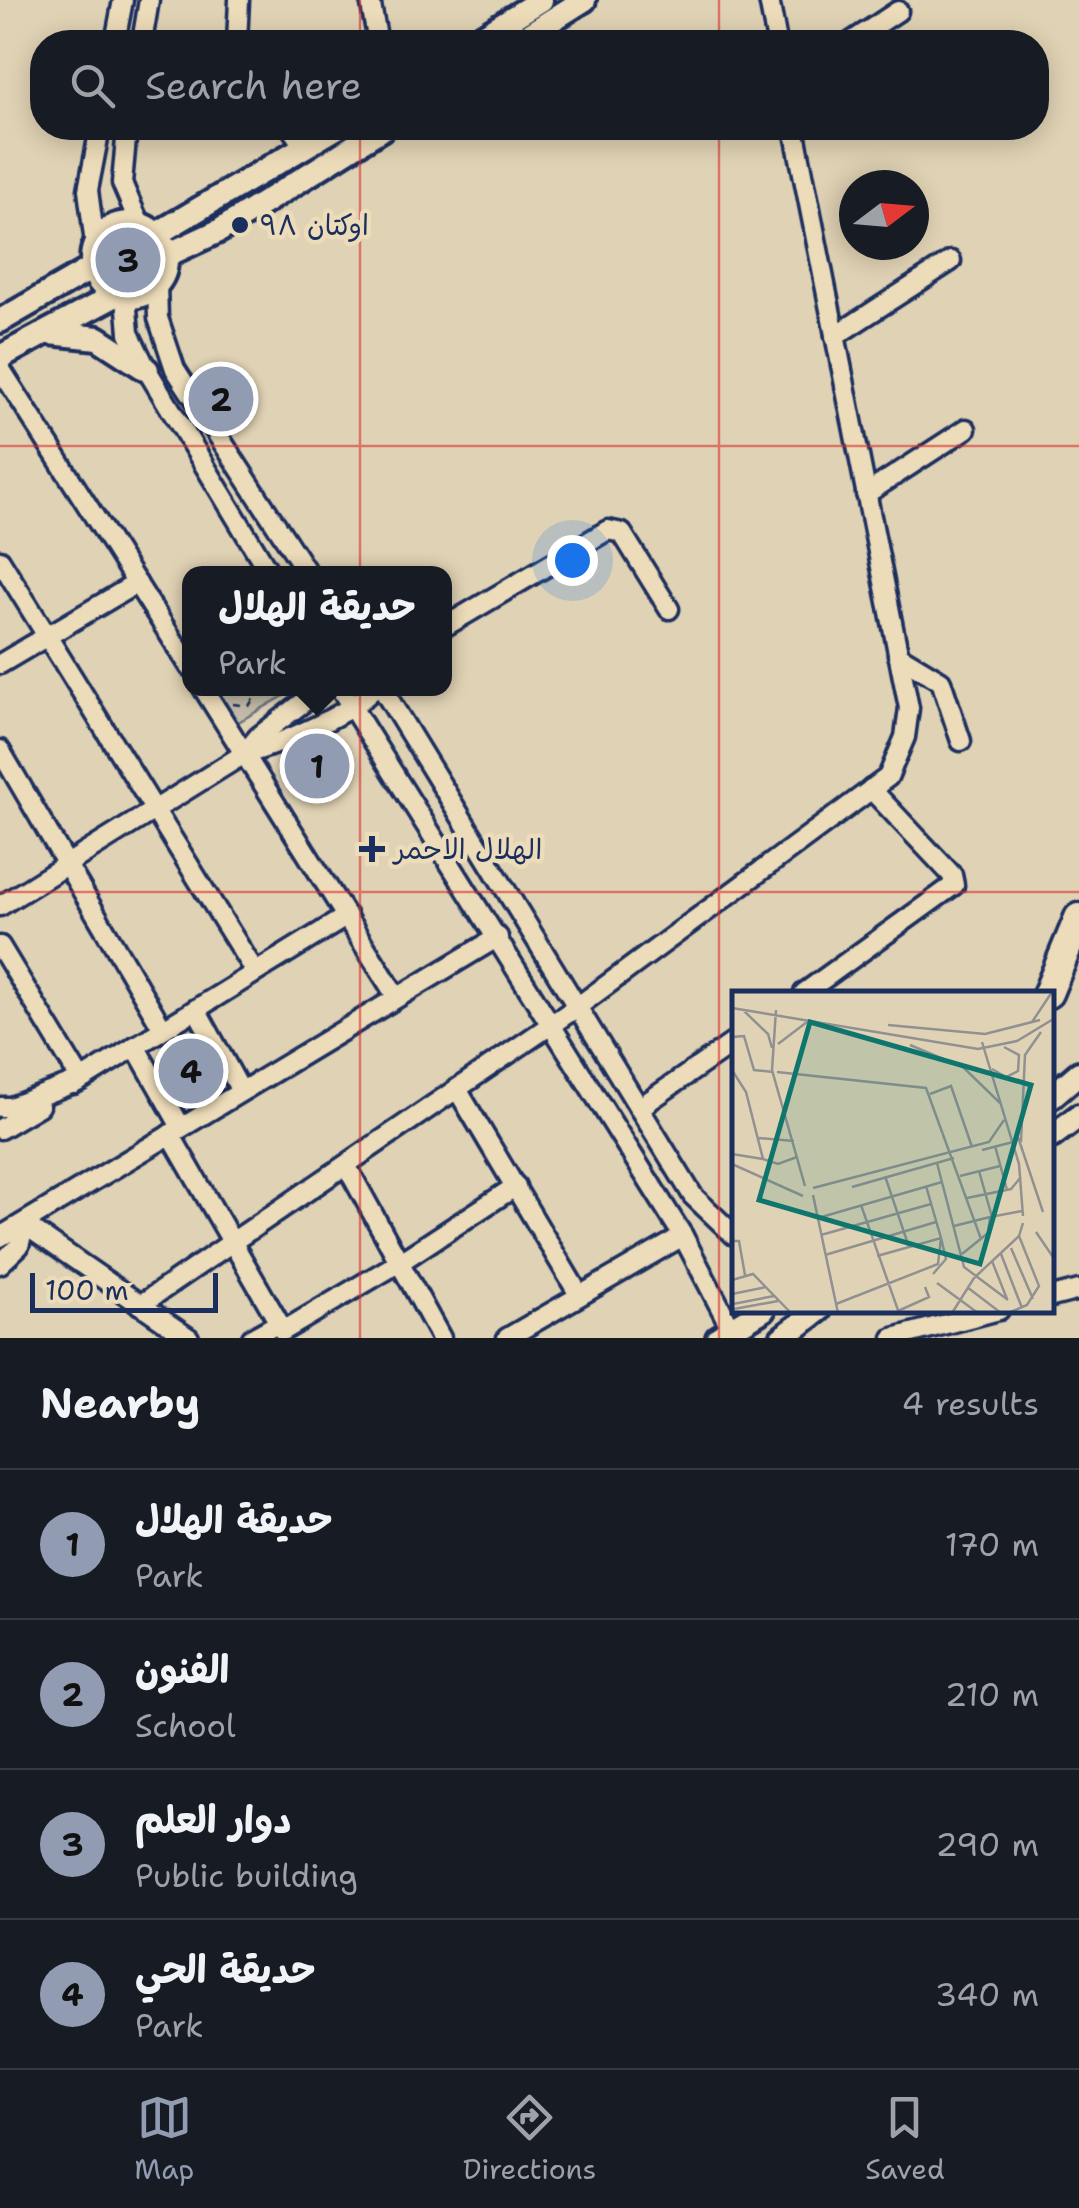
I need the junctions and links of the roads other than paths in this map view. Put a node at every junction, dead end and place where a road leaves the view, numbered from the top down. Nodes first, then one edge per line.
1 (122, 0) edge
2 (149, 0) edge
3 (238, 0) edge
4 (370, 0) edge
5 (540, 0) edge
6 (584, 0) edge
7 (769, 0) edge
8 (898, 11) dead end
9 (117, 30) edge
10 (144, 30) edge
11 (238, 30) edge
12 (376, 30) edge
13 (492, 30) edge
14 (536, 30) edge
15 (775, 30) edge
16 (870, 30) edge
17 (98, 140) edge
18 (126, 140) edge
19 (293, 140) edge
20 (364, 140) edge
21 (796, 140) edge
22 (153, 239) junction
23 (95, 244) junction
24 (951, 260) dead end
25 (92, 268) junction
26 (157, 284) junction
27 (121, 296) junction
28 (0, 321) edge
29 (50, 333) junction
30 (835, 336) junction
31 (0, 356) edge
32 (0, 368) edge
33 (148, 370) junction
34 (966, 429) dead end
35 (866, 494) junction
36 (0, 560) edge
37 (265, 566) edge
38 (303, 566) edge
39 (137, 583) junction
40 (668, 609) dead end
41 (452, 622) edge
42 (47, 636) junction
43 (182, 653) edge
44 (898, 655) junction
45 (0, 664) edge
46 (208, 696) edge
47 (312, 696) edge
48 (344, 696) edge
49 (363, 696) edge
50 (387, 696) edge
51 (350, 706) junction
52 (961, 741) dead end
53 (0, 750) edge
54 (244, 754) junction
55 (872, 789) junction
56 (155, 810) junction
57 (67, 864) junction
58 (0, 906) edge
59 (347, 916) junction
60 (1079, 918) edge
61 (498, 938) junction
62 (0, 946) edge
63 (255, 972) junction
64 (807, 991) edge
65 (1049, 991) edge
66 (396, 996) junction
67 (577, 1006) junction
68 (196, 1009) junction
69 (553, 1023) junction
70 (163, 1029) junction
71 (732, 1043) edge
72 (135, 1046) junction
73 (1079, 1073) edge
74 (81, 1080) junction
75 (457, 1088) junction
76 (241, 1090) junction
77 (1054, 1094) edge
78 (0, 1107) edge
79 (639, 1108) junction
80 (1079, 1116) edge
81 (0, 1129) edge
82 (175, 1130) junction
83 (1054, 1135) edge
84 (346, 1165) junction
85 (516, 1186) junction
86 (25, 1225) junction
87 (732, 1233) edge
88 (684, 1236) junction
89 (0, 1237) edge
90 (234, 1241) junction
91 (400, 1262) junction
92 (0, 1264) edge
93 (1079, 1290) edge
94 (578, 1293) junction
95 (1054, 1296) edge
96 (140, 1306) junction
97 (758, 1313) edge
98 (816, 1313) edge
99 (988, 1313) edge
100 (282, 1331) edge
101 (725, 1334) edge
102 (186, 1338) edge
103 (252, 1338) edge
104 (441, 1338) edge
105 (507, 1338) edge
106 (782, 1338) edge
107 (892, 1338) edge

1 - 9 street
2 - 10 street
3 - 11 street
4 - 12 street
5 - 13 main road
6 - 14 main road
7 - 15 street
8 - 16 street
17 - 23 street
18 - 22 street
19 - 22 main road
20 - 22 main road
21 - 30 street
22 - 23 main road
22 - 26 main road
23 - 25 main road
24 - 30 street
25 - 27 main road
25 - 28 main road
26 - 27 main road
26 - 38 street
27 - 29 main road
27 - 33 street
29 - 31 main road
29 - 33 main road
30 - 35 street
32 - 39 street
33 - 37 street
34 - 35 street
35 - 44 street
36 - 42 street
39 - 42 street
39 - 43 street
40 - 41 street
42 - 45 street
42 - 56 street
44 - 52 street
44 - 55 street
46 - 54 street
47 - 54 street
48 - 51 street
49 - 51 street
50 - 67 street
51 - 54 street
51 - 61 street
53 - 57 street
54 - 56 street
54 - 59 street
55 - 64 street
55 - 67 street
56 - 57 street
56 - 63 street
57 - 58 street
57 - 70 street
59 - 63 street
59 - 66 street
60 - 65 highway
61 - 66 street
61 - 69 street
62 - 74 street
63 - 68 street
66 - 76 street
67 - 69 street
67 - 79 street
68 - 70 street
68 - 76 street
69 - 75 street
69 - 88 street
70 - 72 street
71 - 79 street
72 - 74 street
72 - 82 street
73 - 77 main road
74 - 78 street
74 - 81 street
75 - 84 street
75 - 85 street
76 - 82 street
79 - 87 street
80 - 83 main road
82 - 86 street
82 - 90 street
84 - 90 street
84 - 91 street
85 - 91 street
85 - 94 street
86 - 89 street
86 - 92 street
86 - 96 street
88 - 94 street
88 - 101 street
90 - 96 street
90 - 100 street
91 - 100 street
91 - 104 street
93 - 95 street
94 - 105 street
96 - 102 street
97 - 101 main road
98 - 106 main road
99 - 107 street
100 - 103 street

